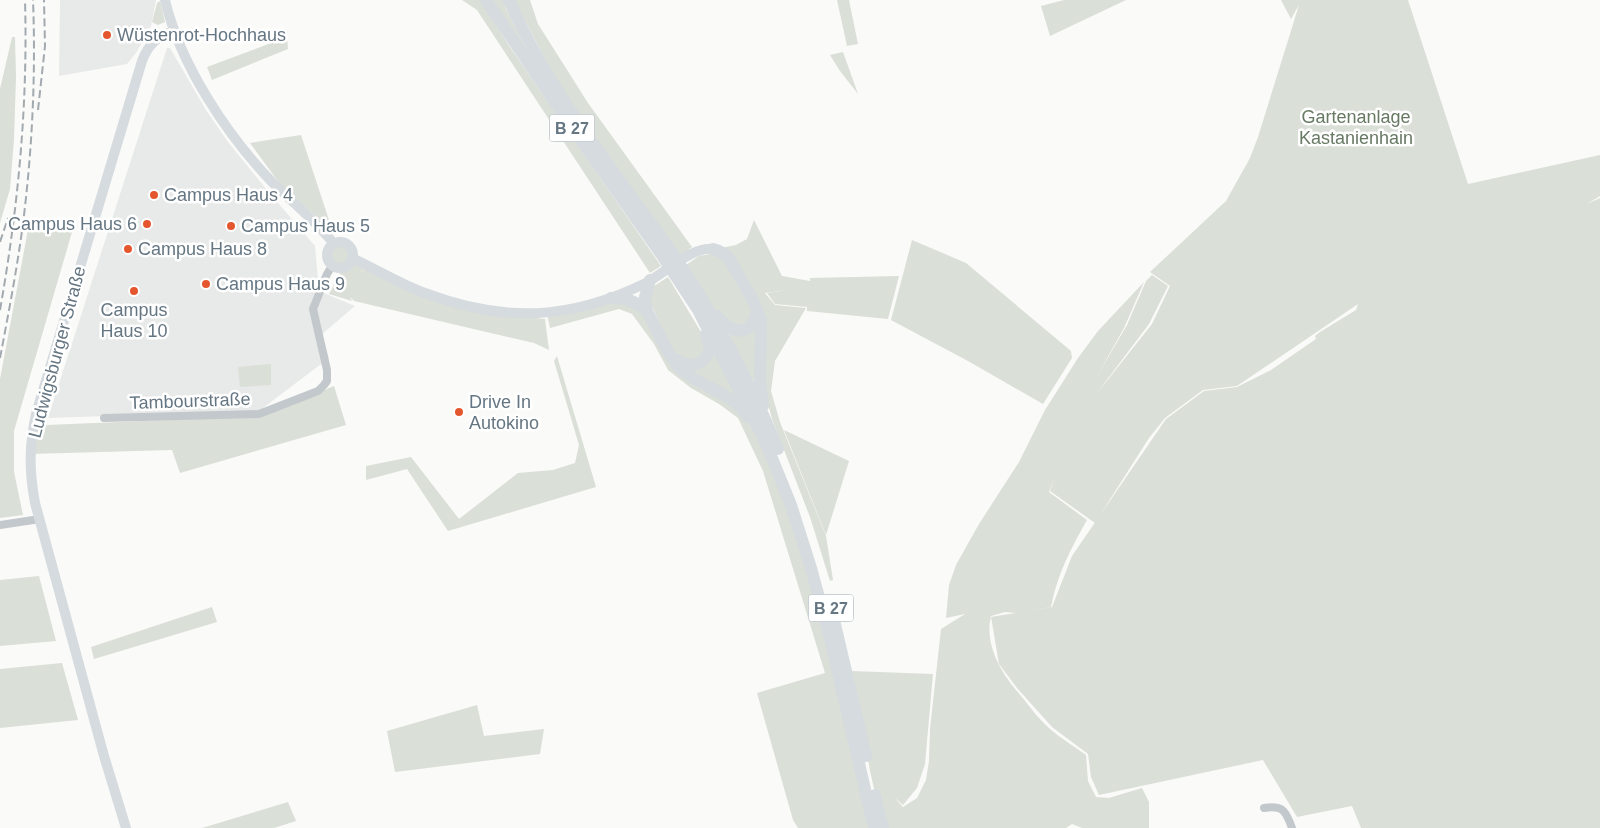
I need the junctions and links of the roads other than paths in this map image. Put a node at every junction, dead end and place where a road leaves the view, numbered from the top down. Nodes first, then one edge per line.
1 (164, 0) edge
2 (486, 0) edge
3 (509, 0) edge
4 (174, 31) junction
5 (334, 244) junction
6 (713, 249) joint
7 (665, 251) junction
8 (352, 258) junction
9 (332, 266) junction
10 (650, 280) junction
11 (611, 298) junction
12 (703, 308) junction
13 (757, 310) junction
14 (647, 311) junction
15 (672, 357) junction
16 (764, 416) junction
17 (104, 418) dead end
18 (765, 441) junction
19 (40, 519) junction
20 (0, 525) edge
21 (873, 806) junction
22 (1264, 808) dead end
23 (126, 828) edge
24 (874, 828) edge
25 (883, 828) edge
26 (1292, 828) edge

1 - 4 main road
2 - 7 highway, B 27
3 - 7 highway, B 27
4 - 5 main road
4 - 19 main road, Ludwigsburger Straße
5 - 8 main road
5 - 9 main road
6 - 10 main road
6 - 13 highway, B 27
7 - 12 highway, B 27
8 - 9 main road
8 - 11 main road
9 - 17 street, Tambourstraße
10 - 11 main road
10 - 14 highway, B 27
11 - 14 highway
12 - 13 highway, B 27
12 - 15 highway, B 27
12 - 16 highway, B 27
12 - 18 highway, B 27
13 - 16 highway, B 27
14 - 15 highway, B 27
15 - 18 highway, B 27
16 - 21 highway, B 27
18 - 21 highway, B 27
19 - 20 street
19 - 23 main road, Ludwigsburger Straße
21 - 24 highway, B 27
21 - 25 highway, B 27
22 - 26 street

